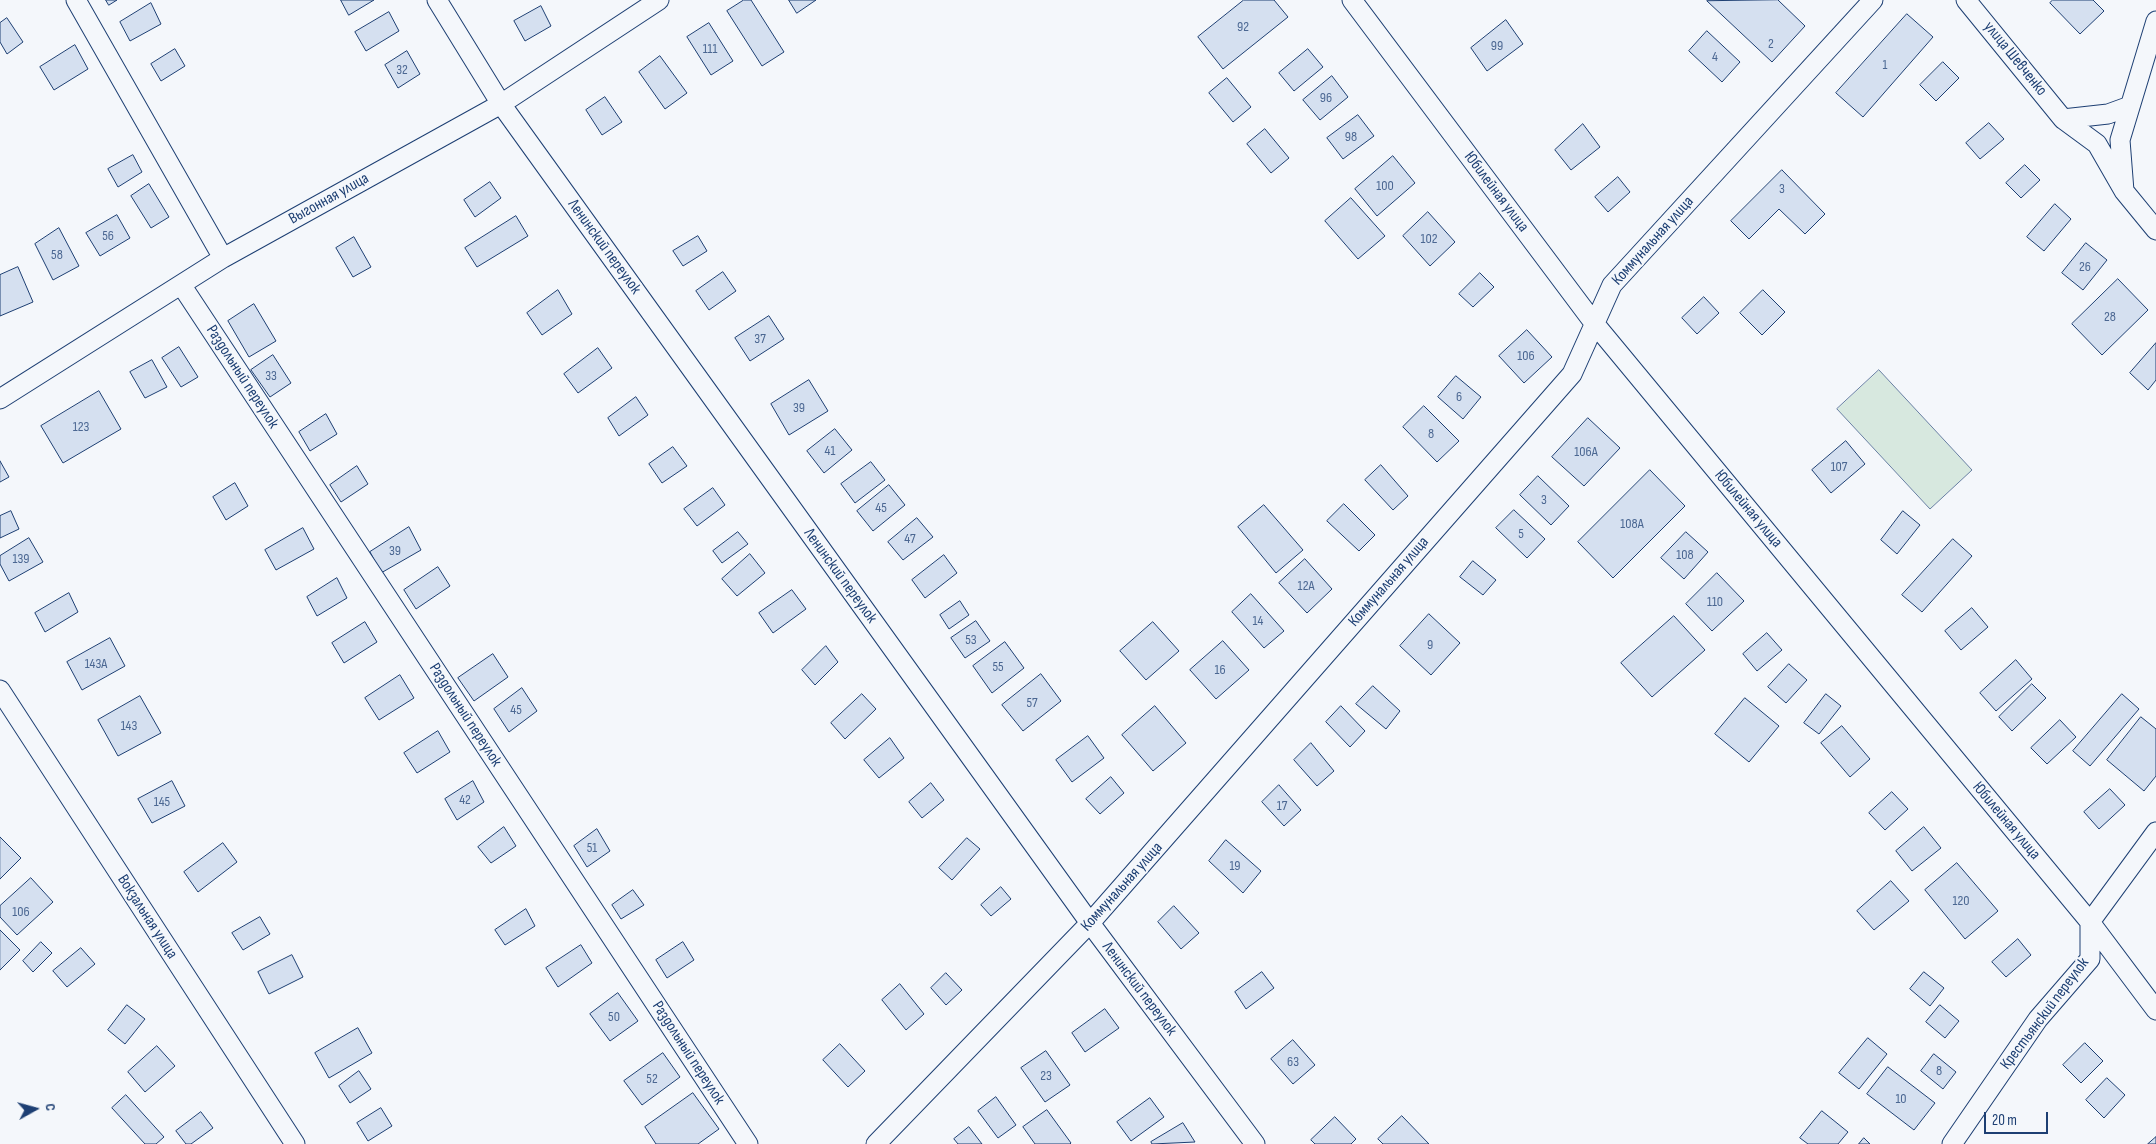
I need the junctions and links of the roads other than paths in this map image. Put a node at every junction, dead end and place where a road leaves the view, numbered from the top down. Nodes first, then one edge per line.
1 (76, 0) edge
2 (437, 0) edge
3 (659, 0) edge
4 (1352, 0) edge
5 (1873, 0) edge
6 (1966, 0) edge
7 (2156, 21) edge
8 (501, 104) junction
9 (2130, 106) junction
10 (2063, 119) junction
11 (2124, 191) junction
12 (2156, 230) edge
13 (223, 258) junction
14 (182, 286) junction
15 (1594, 323) junction
16 (0, 400) edge
17 (0, 690) edge
18 (2156, 832) edge
19 (2090, 922) junction
20 (1090, 923) junction
21 (2156, 1010) edge
22 (295, 1144) edge
23 (748, 1144) edge
24 (876, 1144) edge
25 (1254, 1144) edge
26 (1952, 1144) edge

1 - 13 street
2 - 8 street, Ленинский переулок
3 - 8 street, Выгонная улица
4 - 15 street, Юбилейная улица
5 - 15 street, Коммунальная улица
6 - 10 street, улица Шевченко
7 - 9 street
8 - 13 street, Выгонная улица
8 - 20 street, Ленинский переулок
9 - 10 street
9 - 11 street
10 - 11 street, улица Шевченко
11 - 12 street, улица Шевченко
13 - 14 street, Выгонная улица
14 - 16 street, Выгонная улица
14 - 23 street, Раздольный переулок
15 - 19 street, Юбилейная улица
15 - 20 street, Коммунальная улица
17 - 22 street, Вокзальная улица
18 - 19 street
19 - 21 street, Юбилейная улица
19 - 26 street, Крестьянский переулок
20 - 24 street, Коммунальная улица
20 - 25 street, Ленинский переулок

